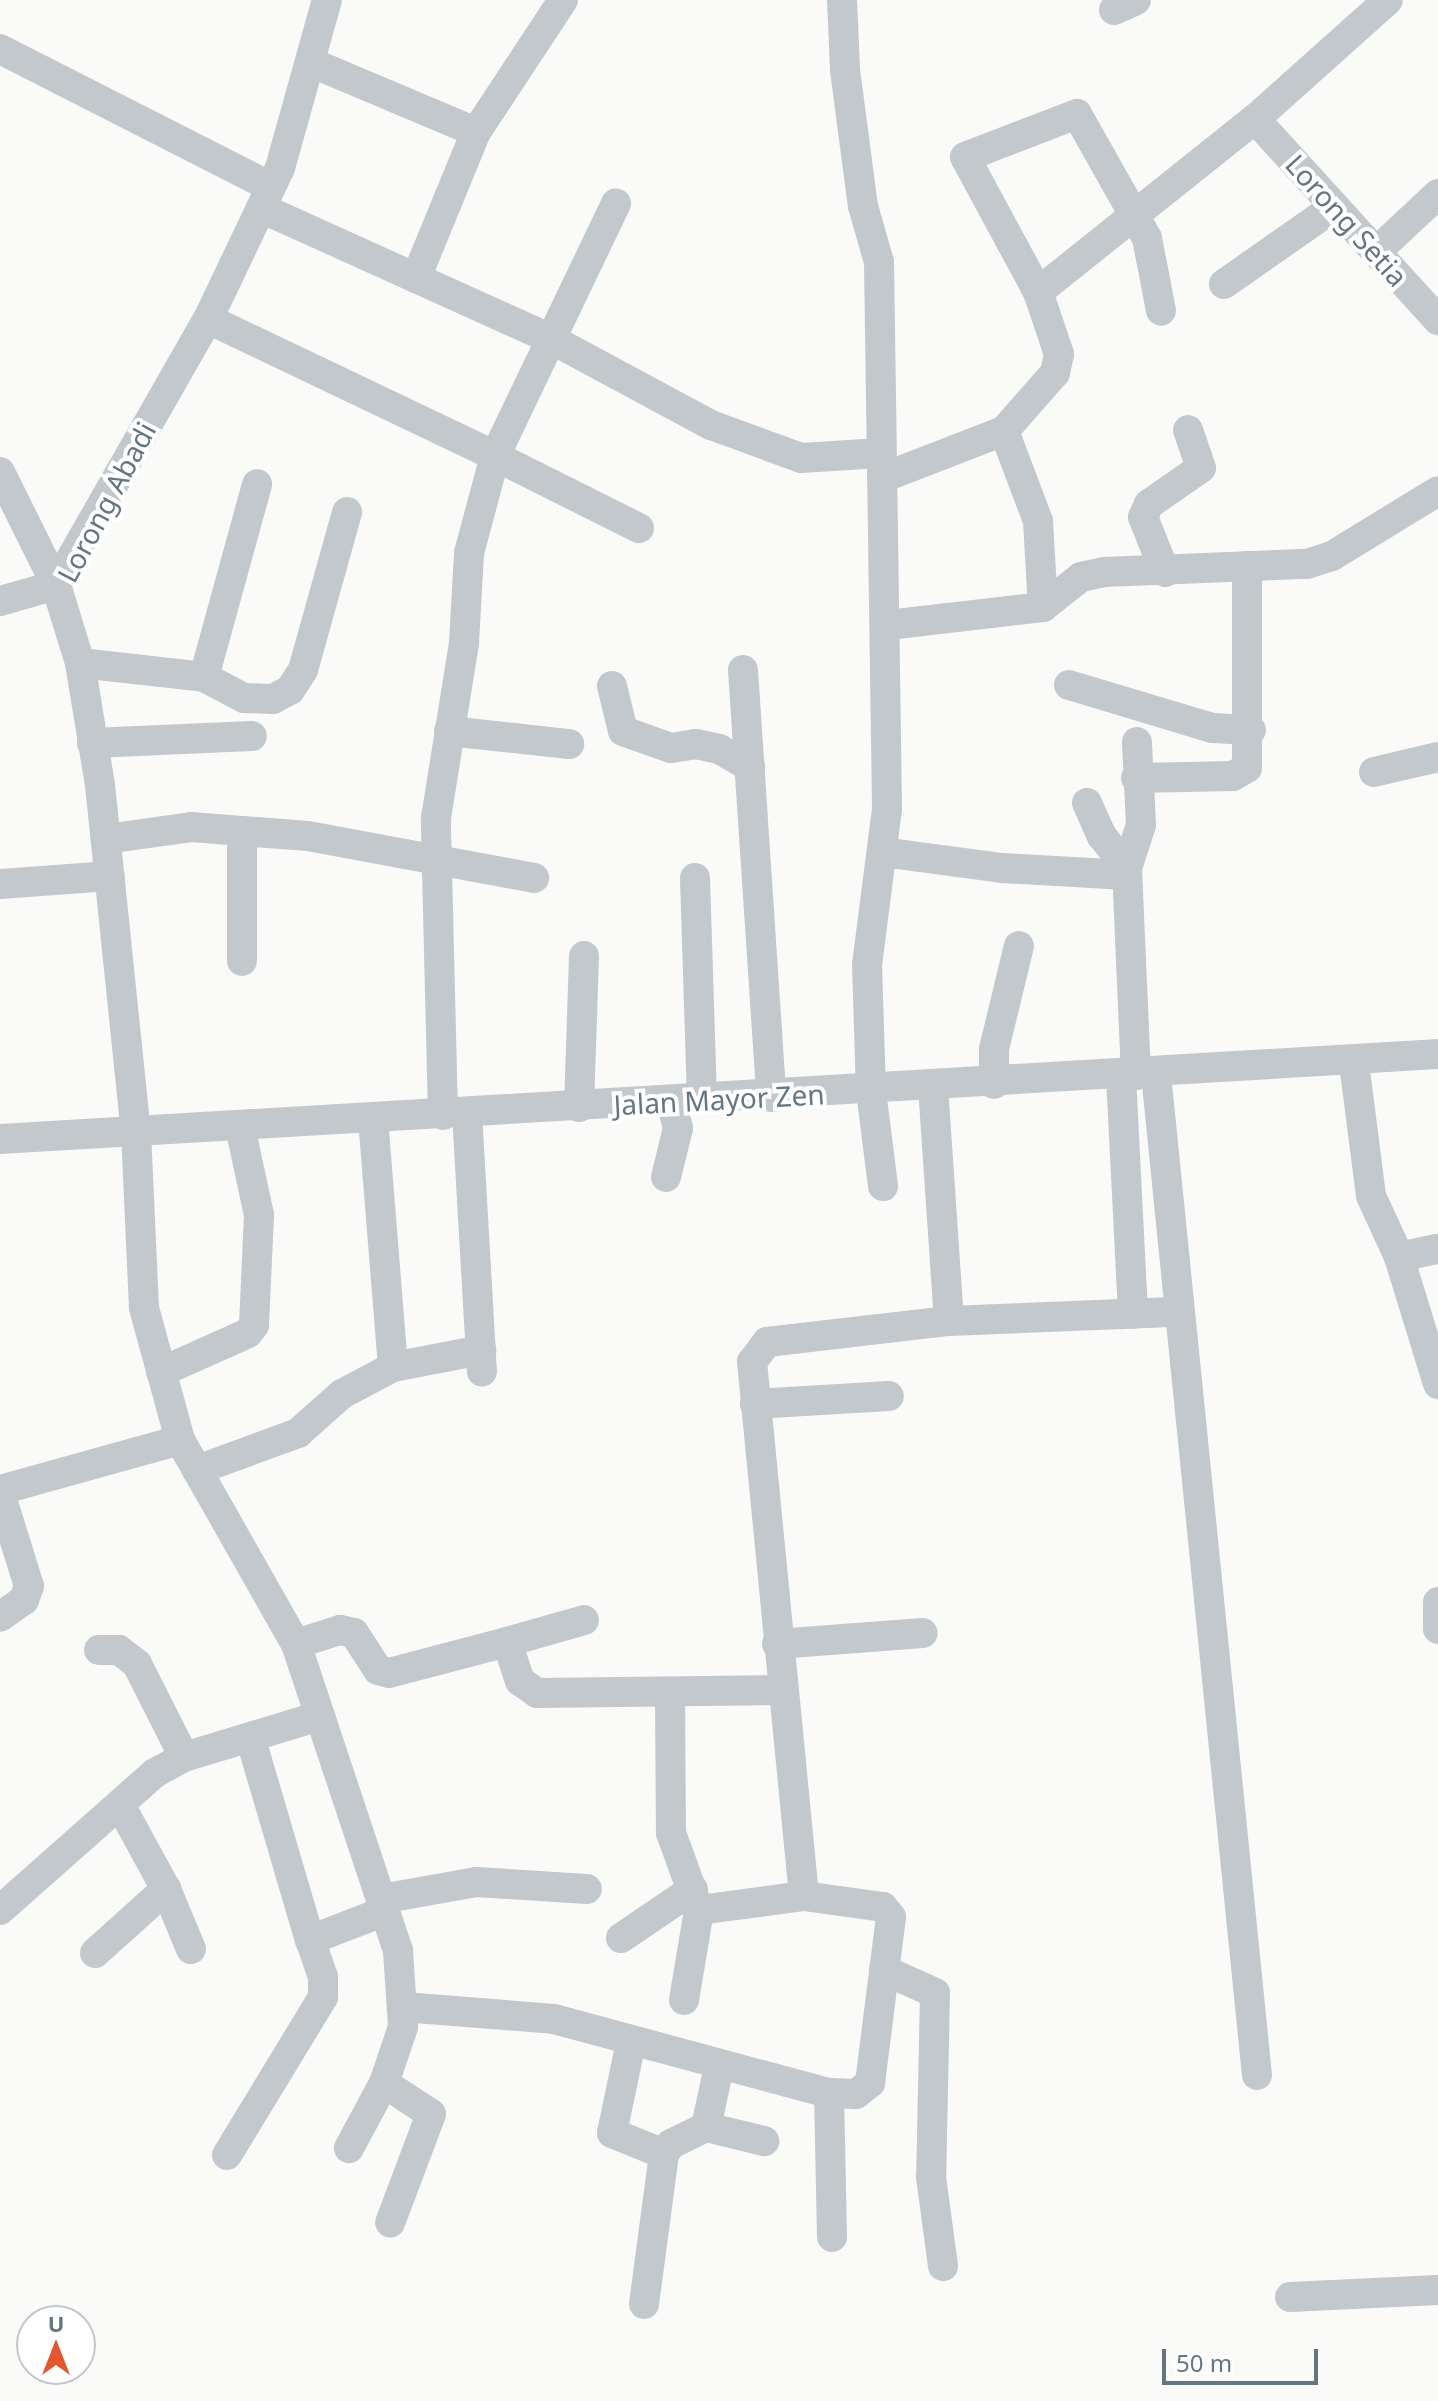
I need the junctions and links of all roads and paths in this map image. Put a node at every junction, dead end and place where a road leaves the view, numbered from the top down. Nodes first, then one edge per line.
1 (327, 0) edge
2 (842, 0) edge
3 (1388, 0) edge
4 (548, 4) edge
5 (0, 49) edge
6 (310, 62) junction
7 (1255, 119) junction
8 (476, 132) junction
9 (1438, 194) edge
10 (266, 198) junction
11 (616, 203) dead end
12 (1334, 207) junction
13 (1135, 212) junction
14 (1376, 252) junction
15 (416, 278) junction
16 (1224, 284) dead end
17 (1038, 292) junction
18 (1161, 311) dead end
19 (208, 319) junction
20 (1438, 320) edge
21 (551, 339) junction
22 (1188, 430) dead end
23 (1004, 431) junction
24 (495, 456) junction
25 (882, 466) junction
26 (0, 472) edge
27 (257, 484) dead end
28 (1438, 491) edge
29 (347, 512) dead end
30 (639, 528) dead end
31 (1247, 566) junction
32 (1165, 572) junction
33 (56, 585) junction
34 (0, 601) edge
35 (1043, 607) junction
36 (888, 625) junction
37 (80, 663) junction
38 (743, 670) dead end
39 (204, 677) junction
40 (1069, 685) dead end
41 (612, 686) dead end
42 (1251, 730) junction
43 (449, 731) junction
44 (252, 736) dead end
45 (1137, 742) dead end
46 (92, 743) junction
47 (569, 744) dead end
48 (1438, 757) edge
49 (750, 767) junction
50 (1374, 772) dead end
51 (1136, 778) junction
52 (1087, 803) dead end
53 (242, 831) junction
54 (106, 839) junction
55 (882, 852) junction
56 (437, 863) junction
57 (1127, 872) junction
58 (110, 876) junction
59 (534, 878) dead end
60 (695, 878) dead end
61 (0, 884) edge
62 (1019, 946) dead end
63 (584, 956) dead end
64 (242, 961) dead end
65 (1438, 1054) edge
66 (1354, 1063) junction
67 (1138, 1075) junction
68 (994, 1084) junction
69 (933, 1087) junction
70 (871, 1091) junction
71 (771, 1097) junction
72 (702, 1100) junction
73 (671, 1102) junction
74 (579, 1107) junction
75 (455, 1114) junction
76 (373, 1118) junction
77 (240, 1126) junction
78 (136, 1132) junction
79 (0, 1139) edge
80 (666, 1177) dead end
81 (883, 1186) dead end
82 (1438, 1249) edge
83 (1399, 1257) junction
84 (1178, 1312) junction
85 (1133, 1314) junction
86 (949, 1321) junction
87 (393, 1367) junction
88 (161, 1372) junction
89 (1438, 1384) edge
90 (889, 1396) dead end
91 (755, 1404) junction
92 (180, 1440) junction
93 (197, 1470) junction
94 (0, 1492) edge
95 (1438, 1602) edge
96 (0, 1617) edge
97 (584, 1620) dead end
98 (1438, 1629) edge
99 (923, 1633) dead end
100 (507, 1642) junction
101 (296, 1644) junction
102 (777, 1644) junction
103 (99, 1650) dead end
104 (783, 1690) junction
105 (670, 1695) junction
106 (320, 1716) junction
107 (251, 1740) junction
108 (184, 1757) junction
109 (120, 1805) junction
110 (166, 1889) junction
111 (587, 1889) dead end
112 (804, 1896) junction
113 (696, 1899) junction
114 (383, 1905) junction
115 (0, 1910) edge
116 (621, 1938) dead end
117 (310, 1940) junction
118 (191, 1949) dead end
119 (95, 1953) dead end
120 (884, 1970) junction
121 (684, 2000) dead end
122 (403, 2007) junction
123 (631, 2042) junction
124 (719, 2067) junction
125 (1257, 2075) dead end
126 (384, 2083) junction
127 (829, 2093) junction
128 (706, 2127) junction
129 (764, 2141) dead end
130 (349, 2148) dead end
131 (664, 2154) junction
132 (227, 2155) dead end
133 (390, 2223) dead end
134 (832, 2237) dead end
135 (943, 2266) dead end
136 (1438, 2290) edge
137 (1290, 2297) dead end
138 (644, 2304) dead end

1 - 6 street, Lorong Abadi
2 - 25 street
3 - 7 street
4 - 8 street
5 - 10 street
6 - 8 street
6 - 10 street, Lorong Abadi
7 - 12 street, Lorong Setia
7 - 13 street
8 - 15 street
9 - 14 street
10 - 15 street
10 - 19 street, Lorong Abadi
11 - 21 street
12 - 14 street, Lorong Setia
12 - 16 street
13 - 17 street
13 - 17 street
13 - 18 street
14 - 20 street, Lorong Setia
15 - 21 street
17 - 23 street
19 - 24 street
19 - 33 street, Lorong Abadi
21 - 24 street
21 - 25 street
22 - 32 street
23 - 25 street
23 - 35 street
24 - 30 street
24 - 43 street
25 - 36 street
26 - 33 street
27 - 39 street
28 - 31 street
29 - 39 street
31 - 32 street
31 - 42 street
32 - 35 street
33 - 34 street
33 - 37 street, Lorong Abadi
35 - 36 street
36 - 55 street
37 - 39 street
37 - 46 street, Lorong Abadi
38 - 49 street
40 - 42 street
41 - 49 street
42 - 51 street
43 - 47 street
43 - 56 street
44 - 46 street
45 - 51 street
46 - 54 street, Lorong Abadi
48 - 50 street
49 - 71 street
51 - 57 street
52 - 57 street
53 - 54 street
53 - 56 street
53 - 64 street
54 - 58 street, Lorong Abadi
55 - 57 street
55 - 70 street
56 - 59 street
56 - 75 street
57 - 67 street
58 - 61 street
58 - 78 street, Lorong Abadi
60 - 72 street
62 - 68 street
63 - 74 street
65 - 66 street, Jalan Mayor Zen
66 - 67 street, Jalan Mayor Zen
66 - 83 street
67 - 68 street, Jalan Mayor Zen
67 - 84 street
67 - 85 street
68 - 69 street, Jalan Mayor Zen
69 - 70 street, Jalan Mayor Zen
69 - 86 street
70 - 71 street, Jalan Mayor Zen
70 - 81 street
71 - 72 street, Jalan Mayor Zen
72 - 73 street, Jalan Mayor Zen
73 - 74 street, Jalan Mayor Zen
73 - 80 street
74 - 75 street, Jalan Mayor Zen
75 - 76 street, Jalan Mayor Zen
75 - 87 street
76 - 77 street, Jalan Mayor Zen
76 - 87 street
77 - 78 street, Jalan Mayor Zen
77 - 88 street
78 - 79 street, Jalan Mayor Zen
78 - 88 street, Lorong Abadi
82 - 83 street
83 - 89 street
84 - 85 street
84 - 125 street
85 - 86 street
86 - 91 street
87 - 93 street
88 - 92 street, Lorong Abadi
90 - 91 street
91 - 102 street
92 - 93 street, Lorong Abadi
92 - 94 street
93 - 101 street, Lorong Abadi
94 - 96 street
95 - 98 street
97 - 100 street
99 - 102 street
100 - 101 street
100 - 105 street
101 - 106 street, Lorong Abadi
102 - 104 street
103 - 108 street
104 - 105 street
104 - 112 street
105 - 113 street
106 - 107 street
106 - 114 street, Lorong Abadi
107 - 108 street
107 - 117 street
108 - 109 street
109 - 110 street
109 - 115 street
110 - 118 street
110 - 119 street
111 - 114 street
112 - 113 street
112 - 120 street
113 - 116 street
113 - 121 street
114 - 117 street
114 - 122 street, Lorong Abadi
117 - 132 street
120 - 127 street
120 - 135 street
122 - 123 street
122 - 126 street, Lorong Abadi
123 - 124 street
123 - 131 street
124 - 127 street
124 - 128 street
126 - 130 street, Lorong Abadi
126 - 133 street
127 - 134 street
128 - 129 street
128 - 131 street
131 - 138 street
136 - 137 street

